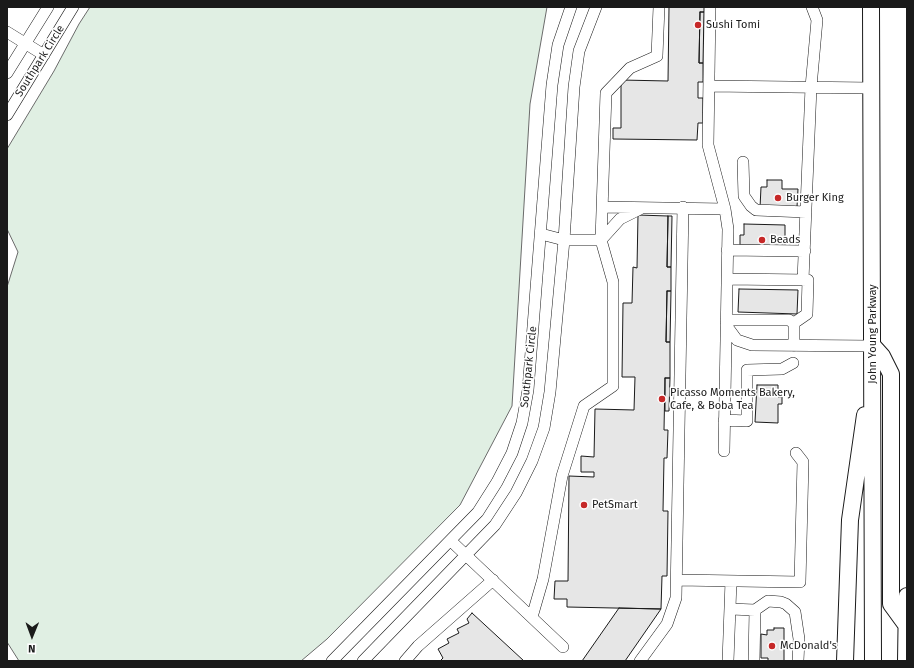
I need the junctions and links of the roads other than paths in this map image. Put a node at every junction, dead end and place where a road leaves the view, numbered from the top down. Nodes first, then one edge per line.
1 (48, 7) edge
2 (74, 7) edge
3 (572, 7) edge
4 (596, 7) edge
5 (659, 7) edge
6 (710, 7) edge
7 (812, 7) edge
8 (871, 7) edge
9 (7, 32) edge
10 (25, 43) junction
11 (44, 55) junction
12 (7, 73) edge
13 (709, 86) junction
14 (811, 87) junction
15 (871, 88) junction
16 (7, 115) edge
17 (743, 162) dead end
18 (602, 207) junction
19 (683, 207) junction
20 (642, 208) junction
21 (724, 209) junction
22 (806, 212) junction
23 (541, 234) junction
24 (564, 240) junction
25 (601, 240) junction
26 (727, 250) junction
27 (804, 252) junction
28 (727, 279) junction
29 (804, 280) junction
30 (726, 322) junction
31 (794, 323) junction
32 (794, 346) junction
33 (873, 346) junction
34 (793, 363) dead end
35 (873, 364) junction
36 (724, 420) junction
37 (724, 451) dead end
38 (796, 453) dead end
39 (451, 541) junction
40 (467, 556) junction
41 (493, 580) junction
42 (676, 580) junction
43 (731, 581) junction
44 (907, 596) edge
45 (730, 609) junction
46 (754, 610) junction
47 (532, 617) junction
48 (907, 626) edge
49 (563, 647) dead end
50 (332, 661) edge
51 (363, 661) edge
52 (405, 661) edge
53 (640, 661) edge
54 (728, 661) edge
55 (754, 661) edge
56 (798, 661) edge
57 (845, 661) edge
58 (873, 661) edge
59 (906, 661) edge

1 - 10 street, Southpark Circle
2 - 11 street, Southpark Circle
3 - 23 street, Southpark Circle
4 - 24 street, Southpark Circle
5 - 18 street
6 - 13 street
7 - 14 street
8 - 15 highway, John Young Parkway
9 - 10 street
10 - 11 street
10 - 12 street, Southpark Circle
11 - 16 street, Southpark Circle
13 - 14 street
13 - 21 street
14 - 15 street
14 - 22 street
15 - 33 highway, John Young Parkway
17 - 22 street
18 - 20 street
18 - 25 street
19 - 20 street
19 - 21 street
19 - 42 street
20 - 25 street
21 - 26 street
22 - 27 street
23 - 24 street
23 - 39 street, Southpark Circle
24 - 25 street
24 - 40 street, Southpark Circle
25 - 47 street
26 - 27 street
26 - 28 street
27 - 29 street
28 - 29 street
28 - 30 street
29 - 31 street
30 - 31 street
30 - 32 street
30 - 36 street
31 - 32 street
32 - 33 street
33 - 35 highway, John Young Parkway
33 - 48 highway
34 - 36 street
35 - 57 highway
35 - 58 highway, John Young Parkway
36 - 37 street
38 - 43 street
39 - 40 street
39 - 50 street, Southpark Circle
40 - 41 street
40 - 51 street, Southpark Circle
41 - 47 street
41 - 52 street
42 - 43 street
42 - 53 street
43 - 45 street
44 - 48 highway
45 - 46 street
45 - 54 street
46 - 55 street
46 - 56 street
47 - 49 street
48 - 59 highway

